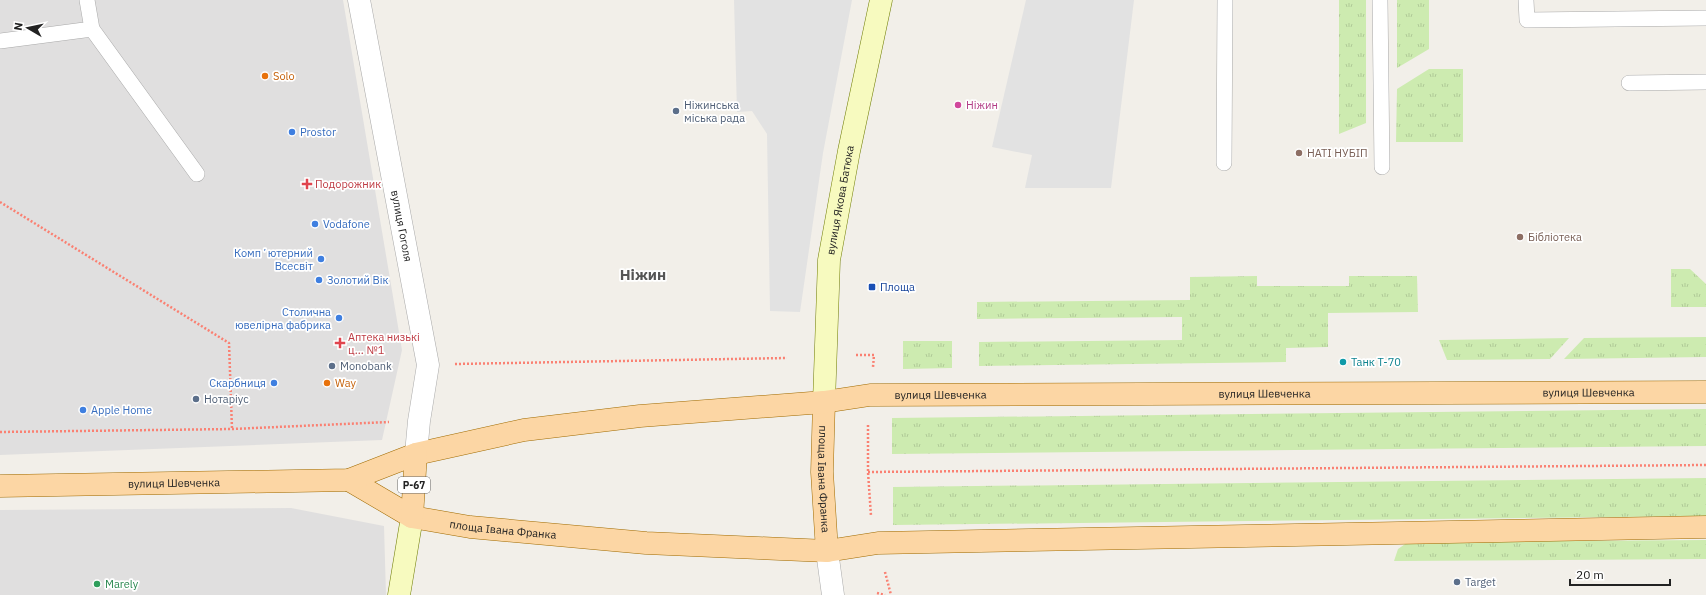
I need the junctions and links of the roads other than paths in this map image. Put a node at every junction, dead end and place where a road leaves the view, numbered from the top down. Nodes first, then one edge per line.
1 (87, 0) edge
2 (359, 0) edge
3 (881, 0) edge
4 (1225, 0) edge
5 (1380, 0) edge
6 (1526, 0) edge
7 (1706, 18) edge
8 (92, 29) junction
9 (0, 41) edge
10 (1706, 82) edge
11 (1629, 83) dead end
12 (1224, 162) dead end
13 (1382, 167) dead end
14 (197, 174) dead end
15 (1706, 392) edge
16 (824, 402) junction
17 (416, 454) junction
18 (349, 480) junction
19 (0, 486) edge
20 (412, 517) junction
21 (1706, 527) edge
22 (827, 551) junction
23 (399, 595) edge
24 (833, 595) edge

1 - 8 lane
2 - 17 street, вулиця Гоголя
3 - 16 street, вулиця Якова Батюка
4 - 12 lane
5 - 13 lane
6 - 7 lane
8 - 9 lane
8 - 14 lane
10 - 11 lane
15 - 16 main road, вулиця Шевченка
16 - 17 main road
16 - 22 main road, площа Івана Франка
17 - 18 main road
17 - 20 main road, Р-67
18 - 19 main road, вулиця Шевченка
18 - 20 main road, площа Івана Франка
20 - 22 main road, площа Івана Франка
20 - 23 street
21 - 22 main road
22 - 24 street

